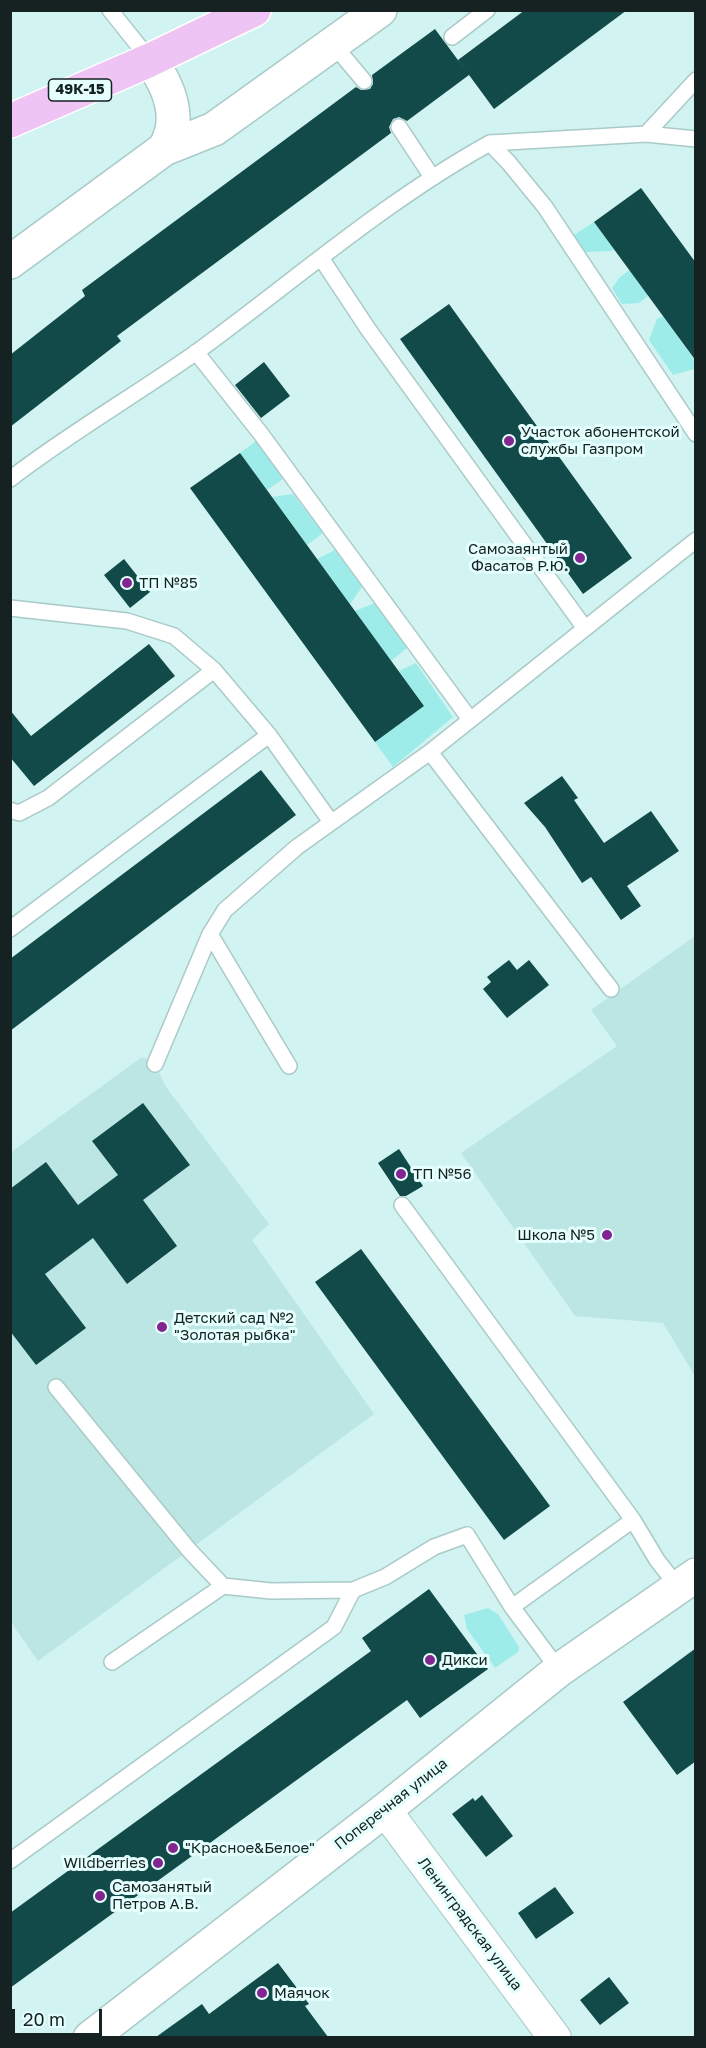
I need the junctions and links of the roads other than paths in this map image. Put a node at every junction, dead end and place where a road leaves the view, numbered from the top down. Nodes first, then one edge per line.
1 (110, 10) edge
2 (254, 10) edge
3 (380, 10) edge
4 (487, 10) edge
5 (452, 37) dead end
6 (333, 44) junction
7 (150, 60) junction
8 (696, 80) edge
9 (364, 81) dead end
10 (10, 121) edge
11 (399, 127) dead end
12 (646, 134) junction
13 (696, 139) edge
14 (490, 144) junction
15 (164, 149) junction
16 (432, 177) junction
17 (321, 258) junction
18 (10, 262) edge
19 (196, 352) junction
20 (696, 434) edge
21 (10, 479) edge
22 (696, 540) edge
23 (10, 608) edge
24 (584, 627) junction
25 (214, 670) junction
26 (469, 718) junction
27 (269, 735) junction
28 (430, 752) junction
29 (10, 810) edge
30 (331, 822) junction
31 (10, 929) edge
32 (210, 934) junction
33 (611, 989) dead end
34 (155, 1064) dead end
35 (290, 1066) dead end
36 (402, 1205) dead end
37 (56, 1387) dead end
38 (633, 1520) junction
39 (687, 1581) edge
40 (223, 1586) junction
41 (353, 1590) junction
42 (512, 1606) junction
43 (112, 1662) dead end
44 (559, 1670) junction
45 (385, 1810) junction
46 (10, 1861) edge
47 (90, 2037) edge
48 (555, 2037) edge

1 - 7 lane
2 - 7 main road, 49К-15
3 - 6 main road
4 - 5 lane
6 - 9 lane
6 - 15 main road
7 - 10 main road, 49К-15
7 - 15 main road
8 - 12 lane
11 - 16 lane
12 - 13 lane
12 - 14 lane
14 - 16 lane
14 - 20 lane
15 - 18 main road
16 - 17 lane
17 - 19 lane
17 - 24 lane
19 - 21 lane
19 - 26 lane
22 - 24 lane
23 - 25 lane
24 - 26 lane
25 - 27 lane
25 - 29 lane
26 - 28 lane
27 - 30 lane
27 - 31 lane
28 - 30 lane
28 - 33 lane
30 - 32 lane
32 - 34 lane
32 - 35 lane
36 - 38 lane
37 - 40 lane
38 - 39 lane
38 - 42 lane
39 - 44 main road, Поперечная улица
40 - 41 lane
40 - 43 lane
41 - 42 lane
41 - 46 lane
42 - 44 lane
44 - 45 main road, Поперечная улица
45 - 47 main road, Поперечная улица
45 - 48 street, Ленинградская улица

